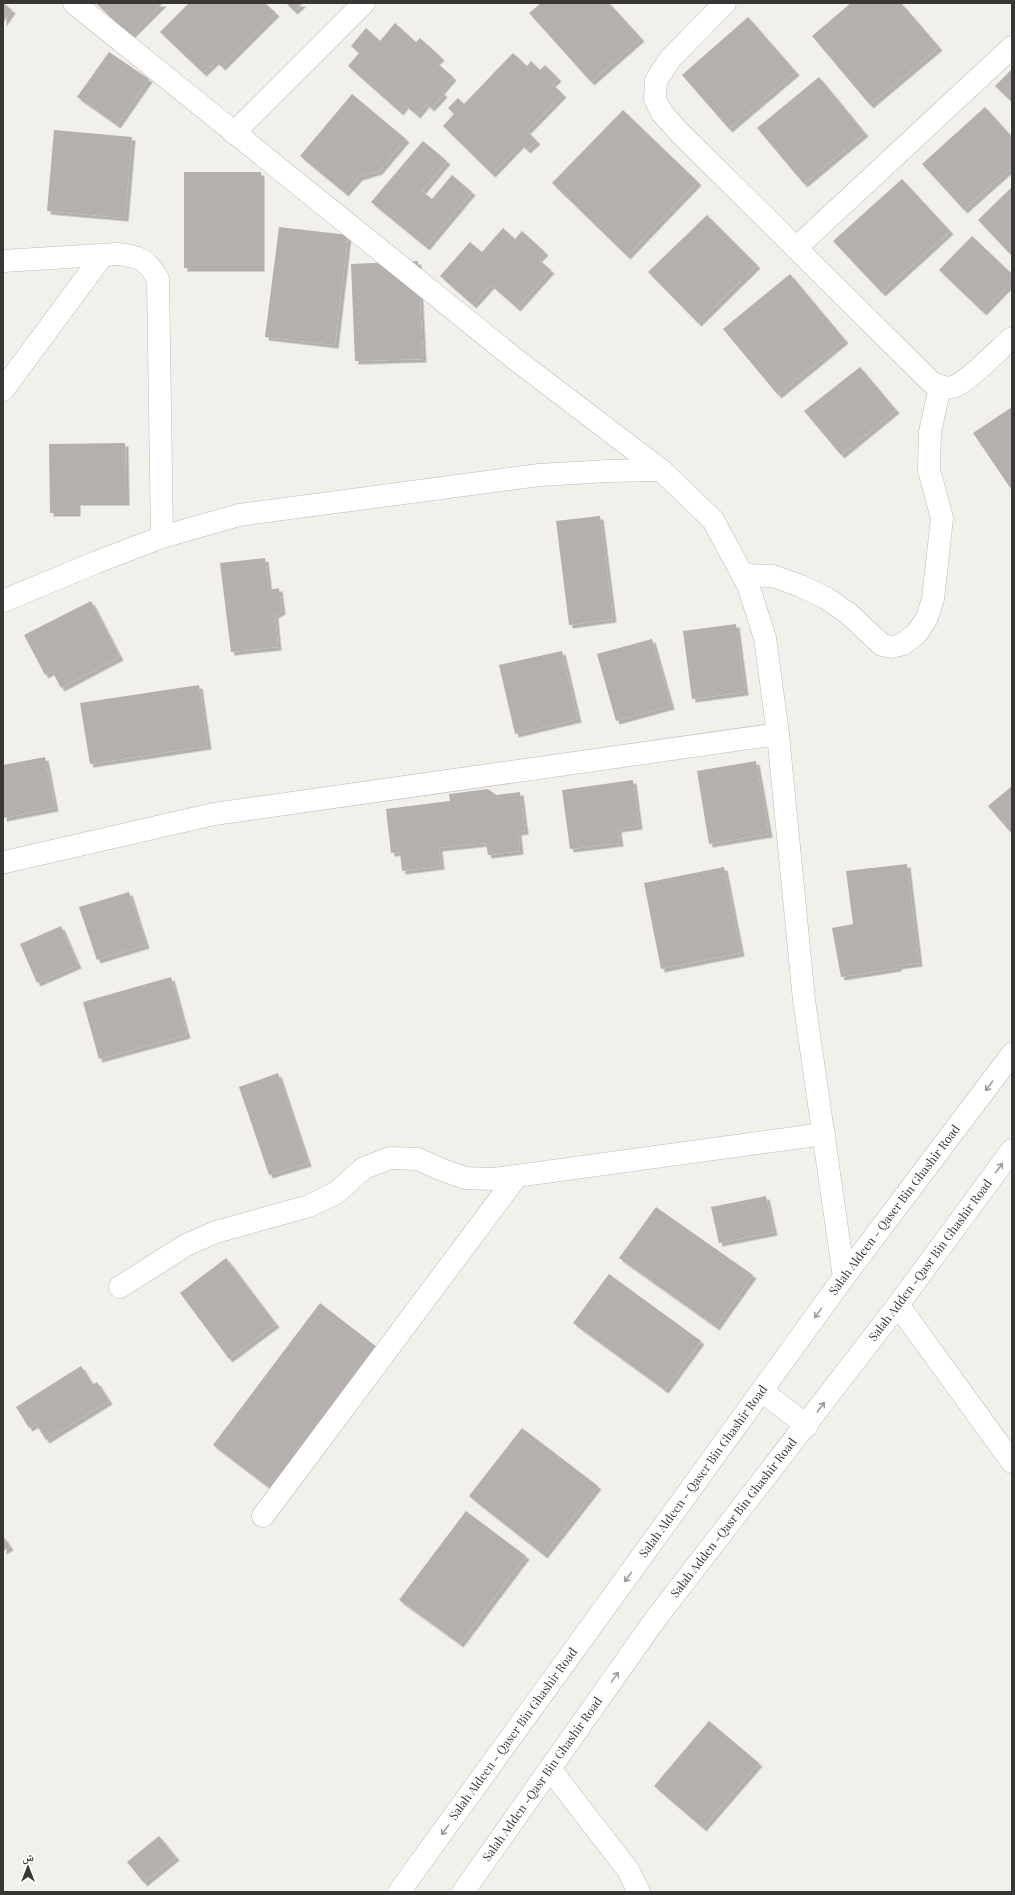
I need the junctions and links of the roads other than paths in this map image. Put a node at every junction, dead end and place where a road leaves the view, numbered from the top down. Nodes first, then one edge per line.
1 (74, 3) edge
2 (364, 3) edge
3 (725, 3) edge
4 (1012, 47) edge
5 (234, 133) junction
6 (796, 248) junction
7 (103, 254) junction
8 (3, 261) edge
9 (1012, 338) edge
10 (940, 386) junction
11 (3, 390) edge
12 (661, 470) junction
13 (162, 537) junction
14 (743, 575) junction
15 (3, 601) edge
16 (778, 734) junction
17 (5, 862) dead end
18 (1012, 1054) edge
19 (824, 1134) junction
20 (1012, 1150) edge
21 (517, 1176) junction
22 (844, 1277) junction
23 (120, 1287) dead end
24 (898, 1306) junction
25 (762, 1391) junction
26 (807, 1426) junction
27 (1012, 1462) edge
28 (263, 1516) dead end
29 (550, 1769) junction
30 (399, 1892) edge
31 (463, 1892) edge
32 (639, 1892) edge

1 - 5 main road
2 - 5 main road
3 - 6 main road
4 - 6 main road
5 - 12 main road
6 - 10 main road
7 - 8 main road
7 - 11 main road
7 - 13 main road
9 - 10 main road
10 - 14 main road
12 - 13 main road
12 - 14 main road
13 - 15 main road
14 - 16 main road
16 - 17 main road
16 - 19 main road
18 -> 22 main road, Salah Aldeen - Qaser Bin Ghashir Road
19 - 21 main road
19 - 22 main road
24 -> 20 main road, Salah Adden -Qasr Bin Ghashir Road
21 - 23 main road
21 - 28 main road
22 -> 25 main road, Salah Aldeen - Qaser Bin Ghashir Road
26 -> 24 main road, Salah Adden -Qasr Bin Ghashir Road
24 - 27 main road
25 - 26 main road
25 -> 30 main road, Salah Aldeen - Qaser Bin Ghashir Road
29 -> 26 main road, Salah Adden -Qasr Bin Ghashir Road
29 - 31 main road, Salah Adden -Qasr Bin Ghashir Road
29 - 32 main road

